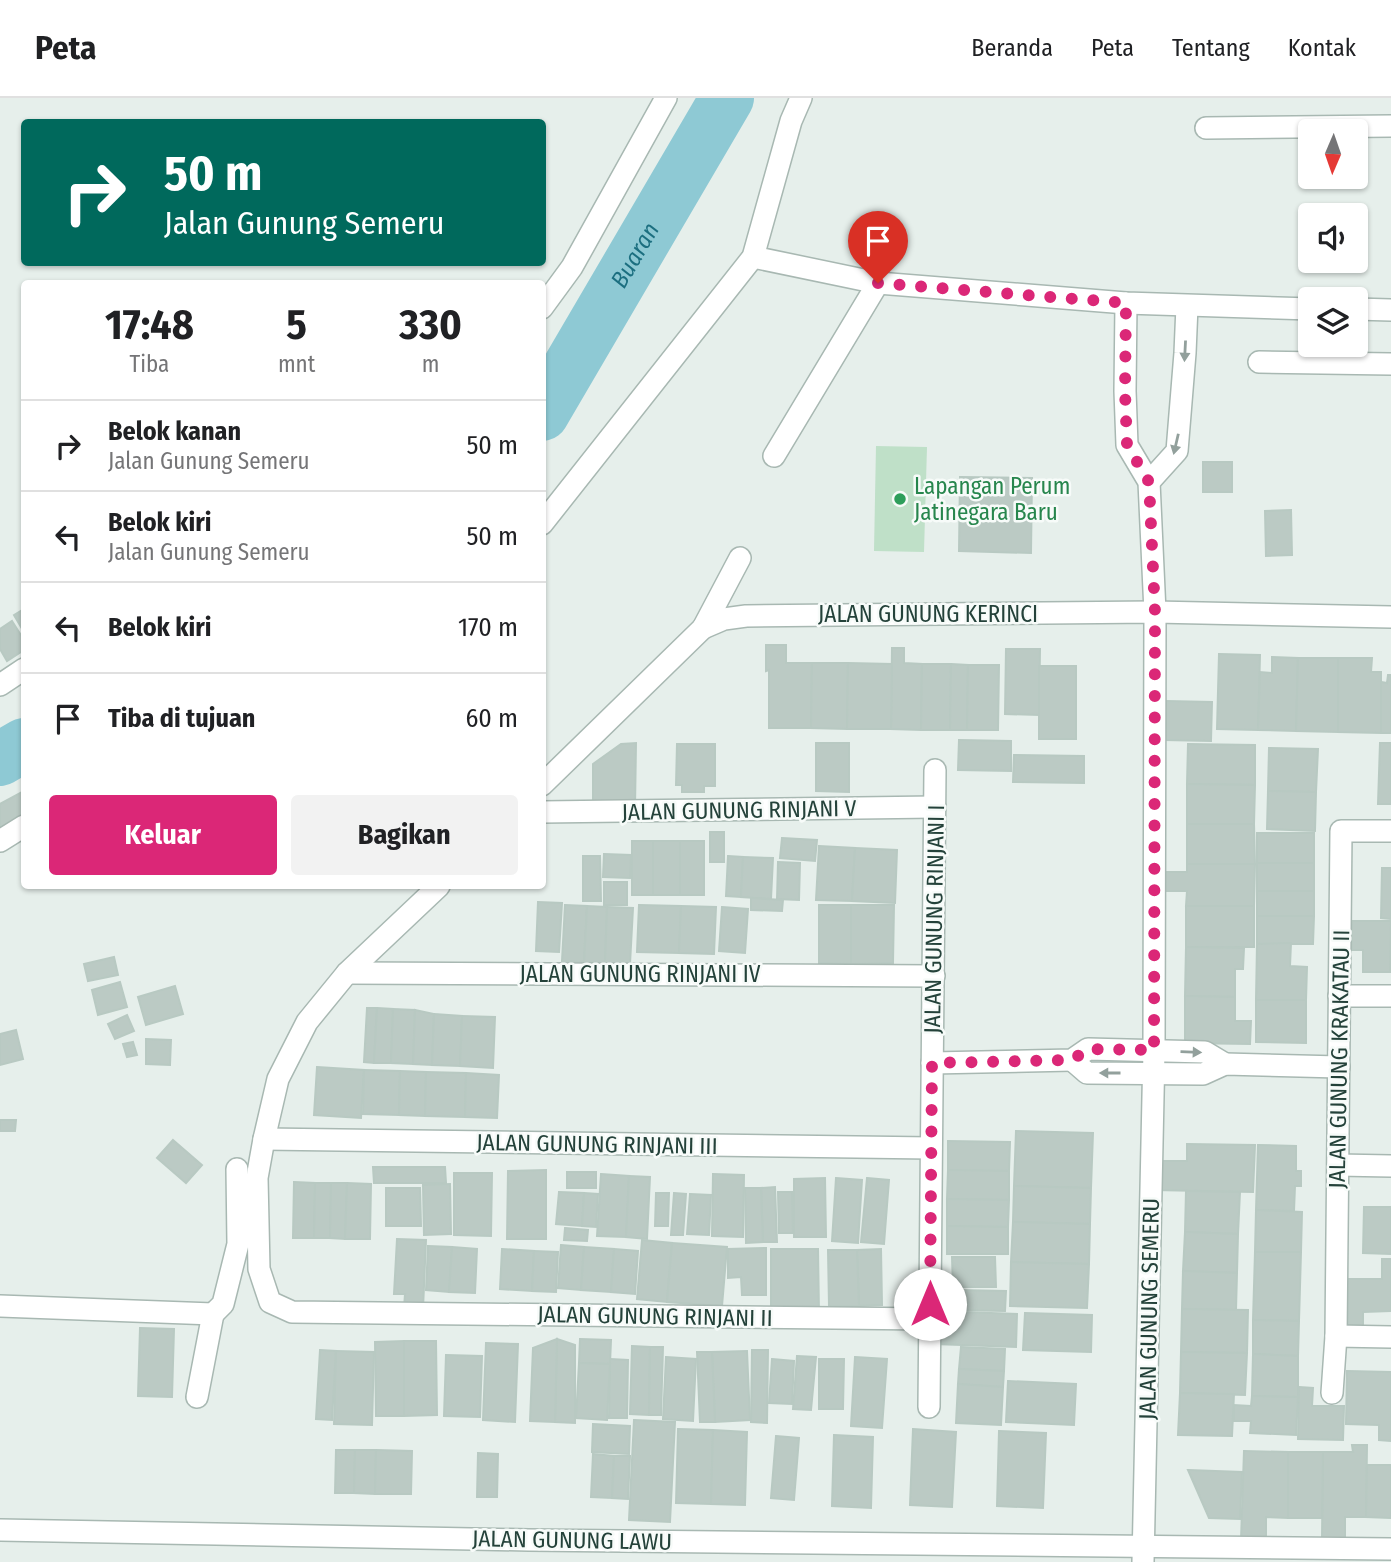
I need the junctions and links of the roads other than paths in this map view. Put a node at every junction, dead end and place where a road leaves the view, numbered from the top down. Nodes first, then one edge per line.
1 (666, 98) edge
2 (801, 98) edge
3 (1391, 126) edge
4 (1206, 128) dead end
5 (753, 257) junction
6 (878, 283) junction
7 (546, 303) edge
8 (1126, 303) junction
9 (1187, 306) junction
10 (1298, 309) edge
11 (1368, 309) edge
12 (1391, 310) edge
13 (1259, 362) dead end
14 (1391, 364) edge
15 (774, 456) dead end
16 (1149, 482) junction
17 (546, 519) edge
18 (740, 558) dead end
19 (1155, 612) junction
20 (1391, 617) edge
21 (703, 628) junction
22 (21, 671) edge
23 (0, 685) edge
24 (935, 771) dead end
25 (546, 782) edge
26 (935, 807) junction
27 (546, 812) edge
28 (21, 828) edge
29 (1391, 831) edge
30 (0, 841) edge
31 (436, 889) edge
32 (347, 972) junction
33 (933, 976) junction
34 (1339, 996) junction
35 (1391, 996) edge
36 (1154, 1050) junction
37 (1072, 1060) junction
38 (932, 1063) junction
39 (1225, 1064) junction
40 (1339, 1067) junction
41 (1153, 1073) junction
42 (264, 1139) junction
43 (932, 1148) junction
44 (1338, 1165) junction
45 (1391, 1166) edge
46 (237, 1169) dead end
47 (0, 1306) edge
48 (214, 1314) junction
49 (930, 1319) junction
50 (1336, 1336) junction
51 (1391, 1337) edge
52 (1332, 1393) dead end
53 (197, 1397) dead end
54 (929, 1407) dead end
55 (0, 1530) edge
56 (1391, 1549) edge
57 (1144, 1553) edge
58 (1352, 1555) edge

1 - 7 street
2 - 5 street
3 - 4 street
5 - 6 street
5 - 17 street
6 - 8 street
6 - 15 street
8 - 9 street
8 - 16 street, JALAN GUNUNG SEMERU
9 - 10 street
9 -> 16 street
11 - 12 street
13 - 14 street
16 - 19 street, JALAN GUNUNG SEMERU
18 - 21 street
19 - 20 street, JALAN GUNUNG KERINCI
19 - 21 street, JALAN GUNUNG KERINCI
19 - 36 street, JALAN GUNUNG SEMERU
21 - 25 street
22 - 23 street
24 - 26 street, JALAN GUNUNG RINJANI I
26 - 27 street, JALAN GUNUNG RINJANI V
26 - 33 street, JALAN GUNUNG RINJANI I
28 - 30 street
29 - 34 street, JALAN GUNUNG KRAKATAU II
31 - 32 street
32 - 33 street, JALAN GUNUNG RINJANI IV
32 - 42 street
33 - 38 street, JALAN GUNUNG RINJANI I
34 - 35 street
34 - 40 street, JALAN GUNUNG KRAKATAU II
36 - 37 street
36 -> 39 street
36 - 41 street, JALAN GUNUNG SEMERU
37 - 38 street
41 -> 37 street
38 - 43 street, JALAN GUNUNG RINJANI I
39 - 40 street
39 - 41 street
40 - 44 street, JALAN GUNUNG KRAKATAU II
41 - 57 street, JALAN GUNUNG SEMERU
42 - 43 street, JALAN GUNUNG RINJANI III
42 - 49 street, JALAN GUNUNG RINJANI II
43 - 49 street, JALAN GUNUNG RINJANI I
44 - 45 street
44 - 50 street, JALAN GUNUNG KRAKATAU II
46 - 48 street
47 - 48 street
48 - 53 street
49 - 54 street
50 - 51 street
50 - 52 street, JALAN GUNUNG KRAKATAU II
55 - 57 street, JALAN GUNUNG LAWU
56 - 58 street, JALAN GUNUNG LAWU
57 - 58 street, JALAN GUNUNG LAWU

